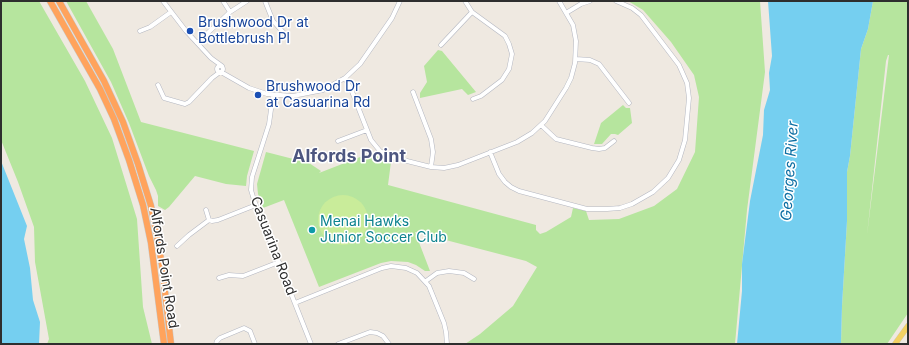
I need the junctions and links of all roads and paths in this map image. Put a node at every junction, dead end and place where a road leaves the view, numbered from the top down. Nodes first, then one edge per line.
1 (50, 1) edge
2 (59, 1) edge
3 (163, 1) edge
4 (223, 1) edge
5 (247, 1) edge
6 (264, 1) edge
7 (400, 1) edge
8 (465, 1) edge
9 (559, 1) edge
10 (590, 1) edge
11 (616, 1) edge
12 (171, 12) junction
13 (230, 12) junction
14 (472, 12) junction
15 (566, 12) junction
16 (140, 31) dead end
17 (283, 32) dead end
18 (197, 42) junction
19 (441, 45) dead end
20 (576, 59) junction
21 (220, 70) junction
22 (345, 78) junction
23 (158, 85) dead end
24 (413, 92) dead end
25 (273, 95) junction
26 (473, 99) dead end
27 (629, 103) dead end
28 (541, 125) junction
29 (367, 130) junction
30 (338, 141) dead end
31 (614, 141) dead end
32 (490, 152) junction
33 (431, 167) junction
34 (256, 205) junction
35 (206, 210) dead end
36 (209, 220) junction
37 (177, 246) dead end
38 (278, 262) junction
39 (219, 278) dead end
40 (474, 279) dead end
41 (426, 281) junction
42 (295, 303) junction
43 (908, 326) edge
44 (164, 344) edge
45 (171, 344) edge
46 (216, 344) edge
47 (256, 344) edge
48 (311, 344) edge
49 (338, 344) edge
50 (389, 344) edge
51 (447, 344) edge
52 (895, 344) edge

1 - 44 highway, Alfords Point Road
2 - 45 highway, Alfords Point Road
3 - 12 street
4 - 13 street
5 - 13 street
6 - 17 street
7 - 22 street
8 - 14 street
9 - 15 street
10 - 15 street
11 - 32 street
12 - 16 street
12 - 18 street
13 - 18 street
14 - 19 street
14 - 26 street
15 - 20 street
18 - 21 street
20 - 27 street
20 - 28 street
21 - 23 street
21 - 25 street
22 - 25 street
22 - 29 street
24 - 33 street
25 - 34 street, Casuarina Road
28 - 31 street
28 - 32 street
29 - 30 street
29 - 33 street
32 - 33 street
34 - 36 street
34 - 38 street, Casuarina Road
35 - 36 street
36 - 37 street
38 - 39 street
38 - 42 street, Casuarina Road
40 - 41 street
41 - 42 street, Casuarina Road
41 - 51 street, Casuarina Road
42 - 48 street, Casuarina Road
43 - 52 main road
46 - 47 street
49 - 50 street

